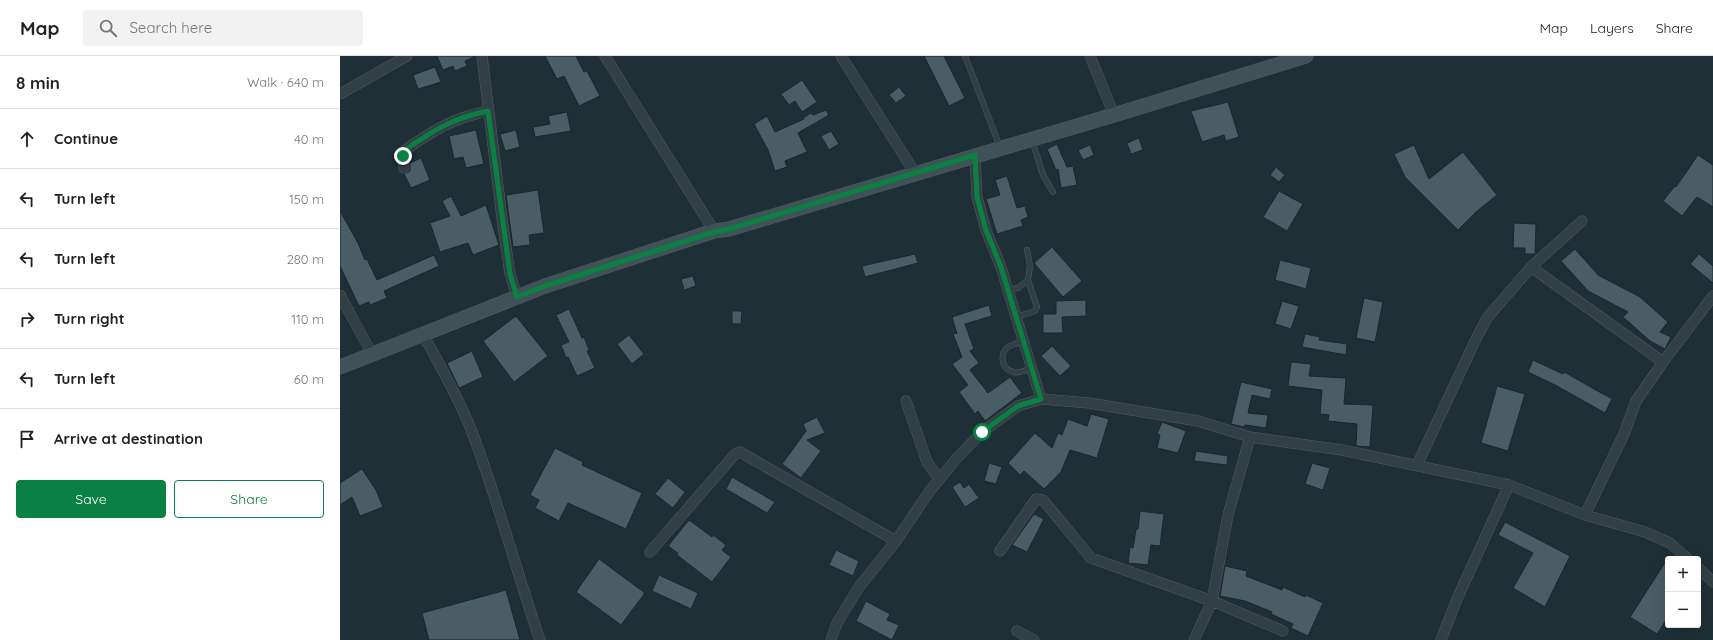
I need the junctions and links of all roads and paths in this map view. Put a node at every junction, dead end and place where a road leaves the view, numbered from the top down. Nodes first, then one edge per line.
1 (407, 56) edge
2 (482, 56) edge
3 (605, 56) edge
4 (841, 56) edge
5 (965, 56) edge
6 (1090, 56) edge
7 (1306, 56) edge
8 (340, 94) edge
9 (488, 111) junction
10 (1114, 115) junction
11 (1031, 139) junction
12 (1000, 148) junction
13 (975, 155) junction
14 (404, 168) dead end
15 (915, 173) junction
16 (1053, 192) dead end
17 (1582, 221) dead end
18 (714, 232) junction
19 (1027, 250) dead end
20 (1530, 267) junction
21 (1028, 280) junction
22 (1008, 290) junction
23 (340, 296) edge
24 (1713, 296) edge
25 (517, 297) junction
26 (1016, 317) junction
27 (423, 334) junction
28 (1023, 341) junction
29 (372, 354) junction
30 (1663, 362) junction
31 (340, 367) edge
32 (1032, 368) junction
33 (1041, 399) junction
34 (906, 401) dead end
35 (1250, 437) junction
36 (1417, 465) junction
37 (939, 479) junction
38 (1509, 485) junction
39 (1585, 515) junction
40 (896, 542) junction
41 (1000, 551) dead end
42 (650, 552) dead end
43 (1685, 556) edge
44 (1701, 571) edge
45 (1713, 582) edge
46 (1212, 601) junction
47 (1017, 631) dead end
48 (1283, 631) dead end
49 (540, 640) edge
50 (831, 640) edge
51 (1034, 640) edge
52 (1194, 640) edge
53 (1441, 640) edge

1 - 8 street
2 - 9 street
3 - 18 street
4 - 15 street
5 - 12 lane
6 - 10 street
7 - 10 main road
9 - 14 street
9 - 25 street
10 - 11 main road
11 - 12 main road
11 - 16 lane
12 - 13 main road
13 - 15 main road
13 - 22 street
15 - 18 main road
17 - 20 street
18 - 25 main road
19 - 21 lane
20 - 30 street
20 - 36 street
21 - 22 lane
21 - 26 lane
22 - 26 street
23 - 29 street
24 - 30 street
25 - 27 main road
26 - 28 street
27 - 29 main road
27 - 49 street
28 - 32 street
28 - 32 lane
29 - 31 main road
30 - 39 street
32 - 33 street
33 - 35 street
33 - 37 street
34 - 37 street
35 - 36 street
35 - 46 street
36 - 38 street
37 - 40 street
38 - 39 street
38 - 53 street
39 - 43 street
40 - 42 street
40 - 50 street
41 - 46 street
44 - 45 street
46 - 48 street
46 - 52 street
47 - 51 street

